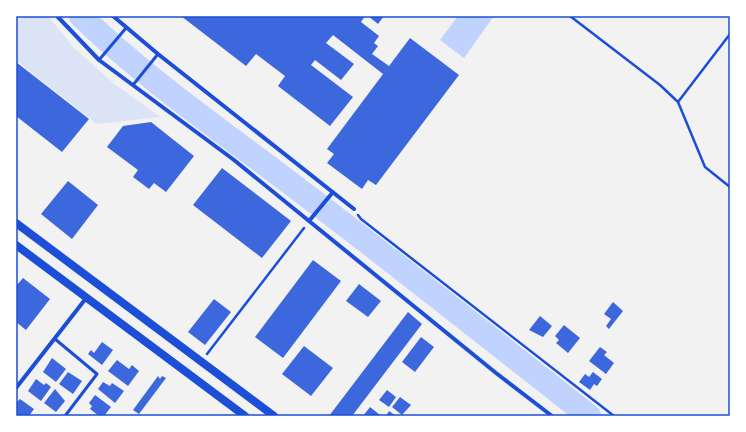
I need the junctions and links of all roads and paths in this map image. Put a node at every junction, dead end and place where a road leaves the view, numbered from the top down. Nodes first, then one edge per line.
1 (57, 16) edge
2 (114, 16) edge
3 (570, 16) edge
4 (126, 28) junction
5 (730, 34) edge
6 (158, 54) junction
7 (99, 60) junction
8 (133, 85) junction
9 (678, 102) junction
10 (730, 187) edge
11 (333, 192) junction
12 (354, 209) joint
13 (310, 221) junction
14 (16, 223) edge
15 (16, 245) edge
16 (87, 297) junction
17 (54, 339) junction
18 (207, 354) dead end
19 (16, 388) edge
20 (65, 416) edge
21 (245, 416) edge
22 (274, 416) edge
23 (552, 416) edge
24 (614, 416) edge

1 - 7 street
2 - 4 street
3 - 9 path
4 - 6 street
4 - 7 lane
5 - 9 path
6 - 8 lane
6 - 11 street
7 - 8 street
8 - 13 street
9 - 10 path
11 - 12 street
11 - 13 street
12 - 24 path
13 - 18 path
13 - 23 street
14 - 22 main road
15 - 16 main road
16 - 17 street
16 - 21 main road
17 - 19 street
17 - 20 lane

